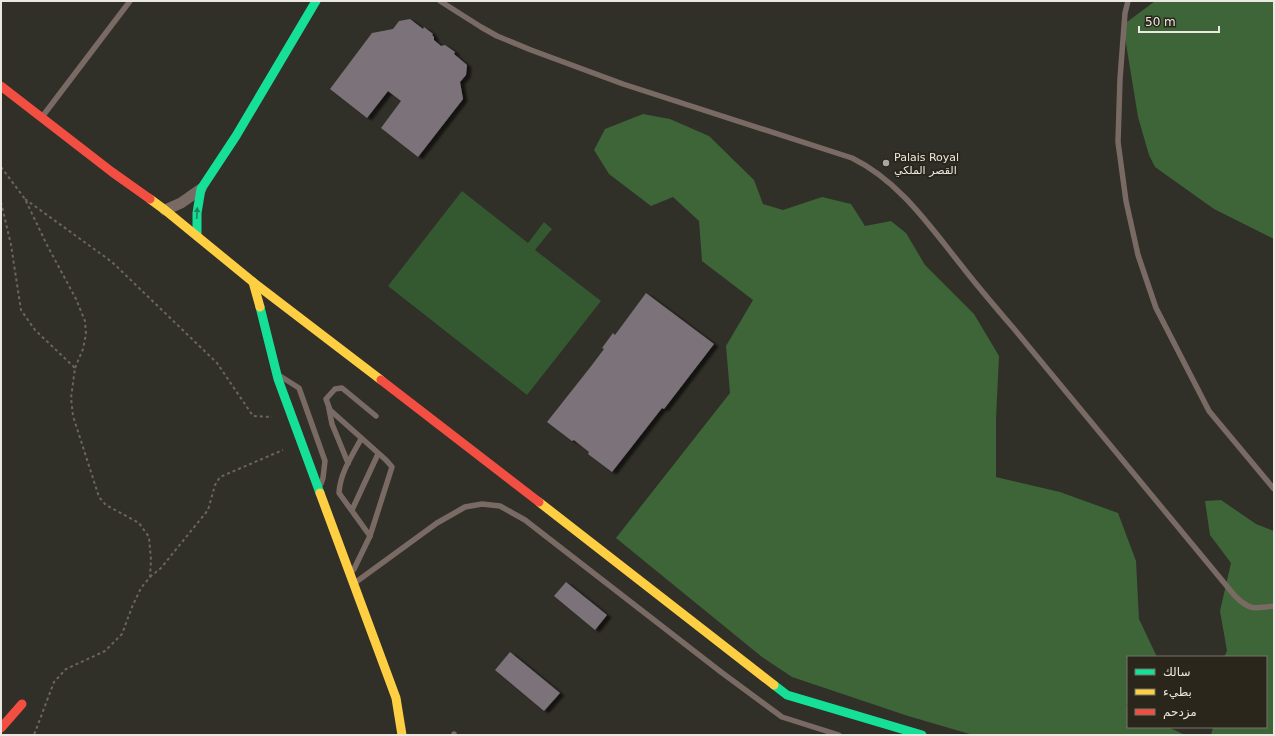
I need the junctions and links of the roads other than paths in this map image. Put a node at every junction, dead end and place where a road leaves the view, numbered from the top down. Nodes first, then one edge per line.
1 (130, 1) edge
2 (316, 1) edge
3 (440, 1) edge
4 (1128, 1) edge
5 (1, 86) edge
6 (41, 117) junction
7 (201, 189) junction
8 (165, 210) junction
9 (197, 236) junction
10 (253, 282) junction
11 (277, 374) junction
12 (328, 407) junction
13 (376, 416) dead end
14 (361, 438) junction
15 (378, 454) junction
16 (348, 463) junction
17 (1274, 489) edge
18 (319, 490) junction
19 (352, 510) junction
20 (370, 536) junction
21 (351, 572) junction
22 (354, 583) junction
23 (1274, 606) edge
24 (22, 704) dead end
25 (1, 728) edge
26 (402, 735) edge
27 (839, 735) edge
28 (922, 735) edge

1 - 6 lane
2 - 7 street
3 - 23 lane
4 - 17 lane
5 - 6 street
6 - 8 street
7 - 8 street
9 -> 7 street
8 - 9 street
9 - 10 street
10 - 11 street
10 - 28 street
11 - 18 street
11 - 18 lane
12 - 13 lane
12 - 14 lane
12 - 16 lane
14 - 15 lane
14 - 16 lane
15 - 19 lane
15 - 20 lane
16 - 19 lane
18 - 21 street
19 - 20 lane
20 - 21 lane
21 - 22 street
22 - 26 street
22 - 27 lane
24 - 25 street

